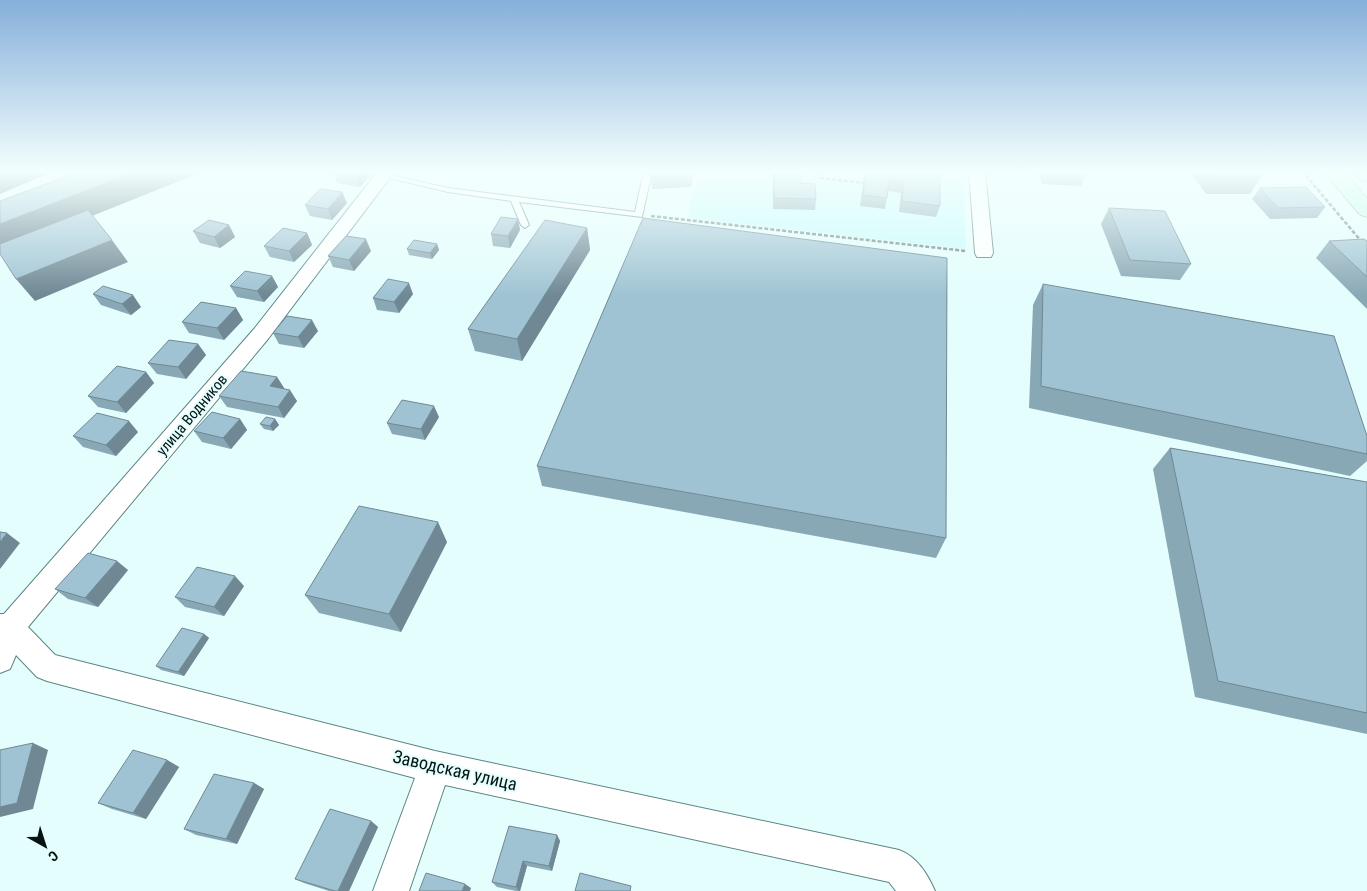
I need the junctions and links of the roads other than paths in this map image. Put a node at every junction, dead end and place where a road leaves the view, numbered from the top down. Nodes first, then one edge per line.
1 (355, 213) edge
2 (519, 213) edge
3 (621, 213) edge
4 (640, 213) edge
5 (981, 213) edge
6 (524, 225) dead end
7 (984, 253) road end
8 (5, 628) edge
9 (0, 659) edge
10 (435, 767) junction
11 (391, 891) edge
12 (917, 891) edge

1 - 8 street, улица Водников
2 - 6 lane
3 - 4 lane
5 - 7 street
8 - 9 street, улица Водников
8 - 10 street, Заводская улица
10 - 11 street
10 - 12 street, Заводская улица

